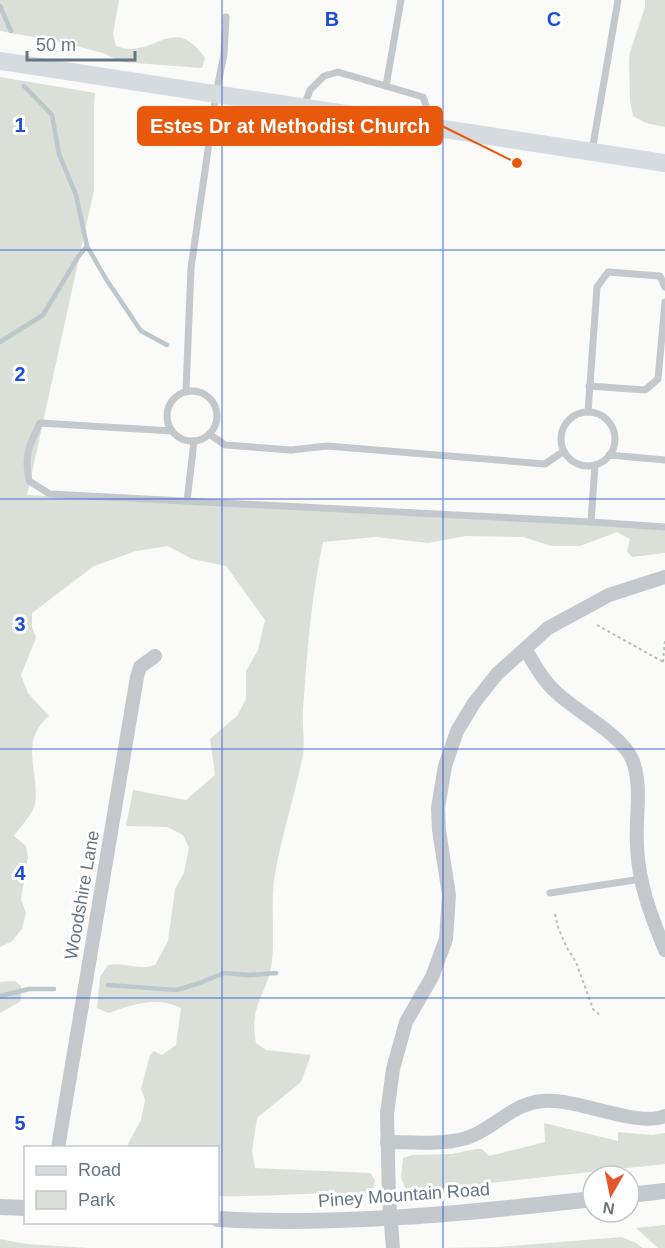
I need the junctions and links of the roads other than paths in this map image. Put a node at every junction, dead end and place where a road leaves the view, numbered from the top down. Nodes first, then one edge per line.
1 (401, 0) edge
2 (618, 0) edge
3 (226, 17) dead end
4 (0, 61) edge
5 (386, 86) junction
6 (216, 94) junction
7 (304, 107) junction
8 (434, 127) junction
9 (592, 151) junction
10 (665, 163) edge
11 (665, 287) edge
12 (665, 302) edge
13 (590, 386) junction
14 (186, 391) junction
15 (588, 412) junction
16 (172, 431) junction
17 (209, 434) junction
18 (194, 441) junction
19 (564, 451) junction
20 (609, 455) junction
21 (665, 460) edge
22 (595, 465) junction
23 (187, 501) junction
24 (591, 522) junction
25 (665, 526) edge
26 (665, 577) edge
27 (525, 649) junction
28 (155, 656) dead end
29 (641, 879) junction
30 (550, 893) dead end
31 (665, 950) edge
32 (665, 1116) edge
33 (387, 1142) junction
34 (58, 1146) edge
35 (665, 1191) edge
36 (641, 1194) edge
37 (581, 1200) edge
38 (0, 1207) edge
39 (24, 1208) edge
40 (390, 1218) junction
41 (219, 1219) edge
42 (393, 1248) edge

1 - 5 lane
2 - 9 lane
3 - 6 lane
4 - 6 main road
5 - 7 lane
5 - 8 lane
6 - 7 main road
6 - 14 lane
7 - 8 main road
8 - 9 main road
9 - 10 main road
11 - 13 lane
12 - 13 lane
13 - 15 lane
14 - 16 lane
14 - 17 lane
15 - 19 lane
15 - 20 lane
16 - 18 lane
16 - 23 lane
17 - 18 lane
17 - 19 lane
18 - 23 lane
19 - 22 lane
20 - 21 lane
20 - 22 lane
22 - 24 lane
23 - 24 lane
24 - 25 lane
26 - 27 street
27 - 29 street
27 - 33 street
28 - 34 street, Woodshire Lane
29 - 30 lane
29 - 31 street
32 - 33 street
33 - 40 street
35 - 36 street
37 - 40 street, Piney Mountain Road
38 - 39 street
40 - 41 street, Piney Mountain Road
40 - 42 street

